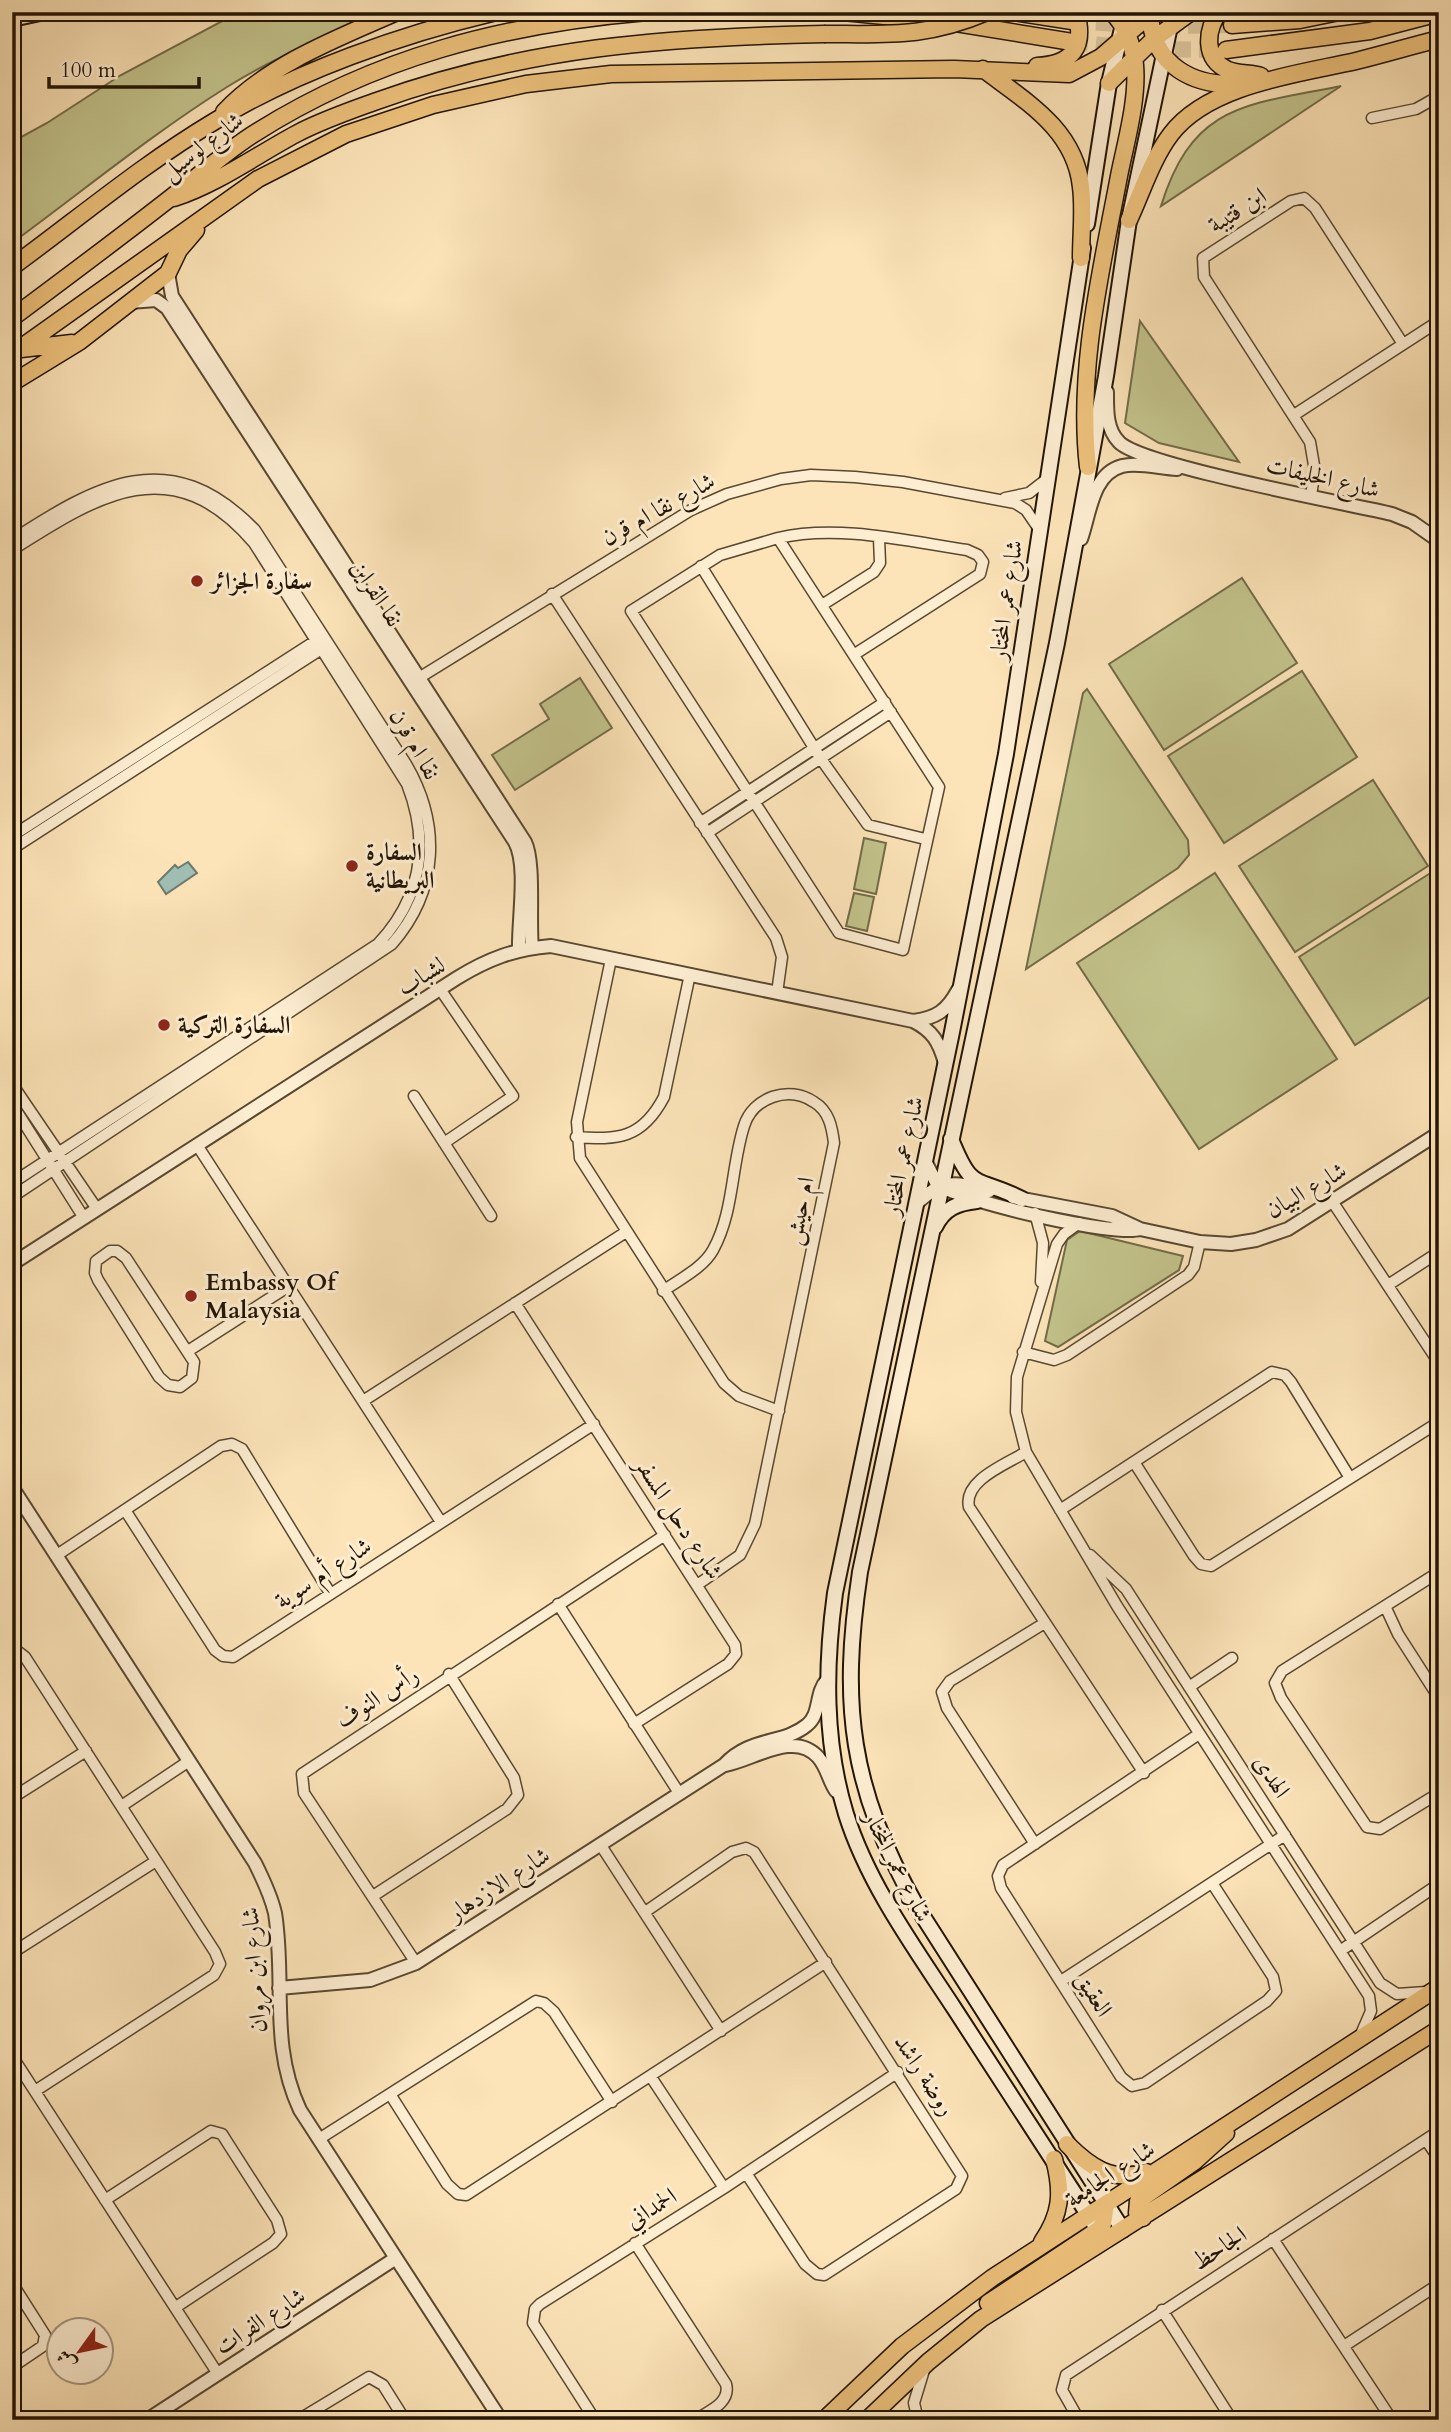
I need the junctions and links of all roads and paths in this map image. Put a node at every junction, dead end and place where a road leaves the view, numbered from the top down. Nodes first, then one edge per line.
1 (45, 12) edge
2 (397, 12) edge
3 (450, 12) edge
4 (496, 12) edge
5 (647, 12) edge
6 (843, 12) edge
7 (987, 12) edge
8 (1014, 12) edge
9 (1112, 12) edge
10 (1191, 12) edge
11 (1219, 12) edge
12 (1339, 12) edge
13 (1151, 13) edge
14 (1439, 13) edge
15 (1074, 16) edge
16 (12, 19) edge
17 (1172, 19) edge
18 (1232, 25) tunnel mouth
19 (426, 29) junction
20 (1125, 29) edge
21 (1154, 39) junction
22 (1439, 39) edge
23 (1072, 42) tunnel mouth
24 (1226, 50) tunnel mouth
25 (1134, 57) junction
26 (1165, 61) junction
27 (983, 69) junction
28 (1006, 71) junction
29 (1273, 80) junction
30 (1109, 83) junction
31 (1439, 96) edge
32 (1372, 118) dead end
33 (217, 119) junction
34 (168, 200) junction
35 (204, 216) junction
36 (1129, 220) junction
37 (1082, 258) junction
38 (12, 267) edge
39 (168, 273) junction
40 (130, 302) junction
41 (12, 318) edge
42 (1439, 321) edge
43 (79, 342) junction
44 (1402, 344) junction
45 (15, 352) edge
46 (1106, 376) junction
47 (12, 383) edge
48 (1294, 415) junction
49 (1088, 467) junction
50 (1191, 470) junction
51 (1048, 478) junction
52 (1311, 495) junction
53 (998, 498) junction
54 (1039, 529) junction
55 (778, 537) junction
56 (879, 538) junction
57 (12, 540) edge
58 (1439, 541) edge
59 (12, 550) edge
60 (701, 566) junction
61 (1071, 566) junction
62 (552, 594) junction
63 (822, 605) junction
64 (322, 642) junction
65 (855, 654) junction
66 (414, 681) junction
67 (885, 702) junction
68 (891, 712) junction
69 (818, 754) junction
70 (747, 793) junction
71 (754, 803) junction
72 (700, 823) junction
73 (707, 833) junction
74 (12, 836) edge
75 (925, 839) junction
76 (12, 849) edge
77 (525, 949) junction
78 (611, 959) junction
79 (690, 974) junction
80 (960, 987) junction
81 (440, 989) junction
82 (777, 993) junction
83 (913, 1021) junction
84 (945, 1063) junction
85 (12, 1084) edge
86 (414, 1096) dead end
87 (12, 1104) edge
88 (1439, 1133) edge
89 (576, 1137) junction
90 (951, 1139) junction
91 (444, 1143) junction
92 (197, 1145) junction
93 (58, 1153) junction
94 (48, 1159) junction
95 (925, 1161) junction
96 (66, 1163) junction
97 (54, 1171) junction
98 (12, 1183) edge
99 (942, 1188) junction
100 (12, 1197) edge
101 (1021, 1199) junction
102 (977, 1201) junction
103 (1332, 1201) junction
104 (916, 1204) junction
105 (97, 1209) junction
106 (1035, 1213) junction
107 (491, 1216) dead end
108 (83, 1218) junction
109 (1079, 1223) junction
110 (1140, 1229) junction
111 (625, 1232) junction
112 (932, 1234) junction
113 (1200, 1242) junction
114 (1439, 1252) edge
115 (12, 1264) edge
116 (1388, 1285) junction
117 (289, 1286) junction
118 (663, 1291) junction
119 (1040, 1296) junction
120 (514, 1303) junction
121 (188, 1351) junction
122 (1023, 1352) junction
123 (1439, 1363) edge
124 (363, 1401) junction
125 (779, 1412) junction
126 (1439, 1422) edge
127 (594, 1424) junction
128 (1026, 1452) junction
129 (1133, 1462) junction
130 (1350, 1478) junction
131 (12, 1487) edge
132 (16, 1503) edge
133 (125, 1510) junction
134 (1060, 1510) junction
135 (441, 1522) junction
136 (665, 1535) junction
137 (1086, 1552) junction
138 (57, 1555) junction
139 (1439, 1572) edge
140 (697, 1586) junction
141 (330, 1593) junction
142 (558, 1604) junction
143 (1385, 1606) junction
144 (1144, 1618) junction
145 (1043, 1623) junction
146 (1130, 1627) junction
147 (12, 1647) edge
148 (1232, 1658) dead end
149 (449, 1674) junction
150 (827, 1680) junction
151 (1189, 1687) junction
152 (1439, 1698) edge
153 (635, 1724) junction
154 (1199, 1734) junction
155 (86, 1751) junction
156 (189, 1760) junction
157 (724, 1765) junction
158 (1144, 1773) junction
159 (679, 1793) junction
160 (1439, 1793) edge
161 (12, 1798) edge
162 (842, 1800) junction
163 (122, 1805) junction
164 (1285, 1835) junction
165 (600, 1844) junction
166 (1035, 1844) junction
167 (1270, 1844) junction
168 (156, 1861) junction
169 (1212, 1883) junction
170 (1439, 1884) edge
171 (373, 1896) junction
172 (645, 1912) junction
173 (1353, 1941) junction
174 (1340, 1951) junction
175 (12, 1953) edge
176 (826, 1962) junction
177 (416, 1963) junction
178 (1061, 1981) junction
179 (279, 1988) junction
180 (1436, 1989) edge
181 (1439, 2029) edge
182 (722, 2031) junction
183 (1357, 2040) junction
184 (12, 2056) edge
185 (898, 2072) junction
186 (651, 2077) junction
187 (35, 2091) junction
188 (390, 2094) junction
189 (612, 2102) junction
190 (1235, 2119) junction
191 (1439, 2131) edge
192 (319, 2139) junction
193 (1426, 2140) junction
194 (1067, 2144) junction
195 (1439, 2159) edge
196 (1054, 2160) junction
197 (1161, 2167) junction
198 (746, 2173) junction
199 (724, 2188) junction
200 (105, 2200) junction
201 (1106, 2204) junction
202 (1088, 2215) junction
203 (1143, 2218) junction
204 (1123, 2230) junction
205 (1102, 2236) junction
206 (1273, 2239) junction
207 (635, 2243) junction
208 (1038, 2248) junction
209 (396, 2258) junction
210 (12, 2283) edge
211 (1439, 2284) edge
212 (176, 2307) junction
213 (1162, 2310) junction
214 (1344, 2346) junction
215 (928, 2362) junction
216 (12, 2367) edge
217 (218, 2374) junction
218 (498, 2415) edge
219 (147, 2420) edge
220 (298, 2420) edge
221 (405, 2420) edge
222 (482, 2420) edge
223 (595, 2420) edge
224 (695, 2420) edge
225 (824, 2420) edge
226 (867, 2420) edge
227 (918, 2420) edge
228 (1079, 2420) edge
229 (1233, 2420) edge
230 (1392, 2420) edge

1 - 16 main road
2 - 33 main road
3 - 19 main road
4 - 19 main road, شارع لوسيل
5 - 34 main road, شارع لوسيل
6 - 23 main road
7 - 34 main road, bridge
8 - 15 main road
9 - 20 main road
10 - 17 main road
11 - 29 main road
12 - 18 main road
13 - 20 main road
13 - 21 main road
14 - 24 main road
15 - 28 main road
17 - 21 main road
17 - 26 main road, شارع عمر المختار
19 - 33 main road, شارع لوسيل
20 - 25 main road
20 - 28 main road
20 - 30 main road, شارع عمر المختار
21 - 25 main road
21 - 26 main road
22 - 29 main road
25 - 30 main road
25 - 49 main road
26 - 29 main road
26 - 36 main road, شارع عمر المختار
27 - 28 main road
27 - 35 main road
27 - 37 main road
29 - 36 main road
30 - 37 main road, شارع عمر المختار
31 - 32 street
33 - 38 main road, شارع لوسيل
34 - 41 main road, شارع لوسيل
35 - 39 main road
35 - 45 main road
36 - 46 main road, شارع عمر المختار
37 - 51 main road, شارع عمر المختار
39 - 40 main road
39 - 66 street, نقا القراين
40 - 43 main road
40 - 66 street, نقا القراين
42 - 44 street
43 - 45 main road
43 - 47 main road
44 - 48 street
44 - 48 street, ابن قتيبة
46 - 49 main road, شارع عمر المختار
46 - 50 street, شارع الخليفات
48 - 52 street, ابن قتيبة
49 - 61 main road, شارع عمر المختار
50 - 52 street, شارع الخليفات
50 - 61 street, شارع الخليفات
51 - 53 street, شارع نقا ام قرن
51 - 54 main road, شارع عمر المختار
52 - 58 street, شارع الخليفات
53 - 54 street, شارع نقا ام قرن
53 - 62 street, شارع نقا ام قرن
54 - 80 main road, شارع عمر المختار
55 - 56 street
55 - 60 street
55 - 63 street
56 - 63 street
56 - 65 street
57 - 64 street, نقا ام قرن
59 - 64 street, نقا ام قرن
60 - 69 street
60 - 70 street
61 - 90 main road, شارع عمر المختار
62 - 66 street, شارع نقا ام قرن
62 - 72 street
63 - 65 street
64 - 74 street
64 - 76 street
64 - 93 street, نقا ام قرن
64 - 96 street, نقا ام قرن
65 - 67 street
66 - 77 street, نقا القراين
67 - 68 street
67 - 69 street
68 - 69 street
68 - 75 street
69 - 70 street
69 - 71 street
69 - 75 street
70 - 71 street
70 - 72 street
71 - 73 street
71 - 75 street
72 - 73 street
73 - 82 street
77 - 78 street, لشباب
77 - 81 street, لشباب
78 - 79 street, لشباب
78 - 89 street
79 - 82 street, لشباب
79 - 89 street
80 - 83 street
80 - 84 main road, شارع عمر المختار
81 - 91 street
81 - 92 street, لشباب
82 - 83 street, لشباب
83 - 84 street, لشباب
84 - 95 main road, شارع عمر المختار
85 - 93 street
86 - 91 street
87 - 94 street
88 - 103 street, شارع البيان
89 - 111 street
90 - 99 main road, شارع عمر المختار
90 - 101 main road
91 - 107 street
92 - 105 street, لشباب
92 - 117 street
93 - 94 street, نقا ام قرن
93 - 96 street
94 - 97 street
94 - 98 street, نقا ام قرن
95 - 99 street
95 - 104 main road, شارع عمر المختار
96 - 97 street, نقا ام قرن
96 - 105 street
97 - 100 street, نقا ام قرن
97 - 108 street
99 - 101 street, شارع البيان
99 - 102 street, شارع البيان
99 - 104 street
99 - 112 main road, شارع عمر المختار
101 - 110 street, شارع البيان
102 - 106 street, شارع البيان
102 - 112 main road
103 - 113 street, شارع البيان
103 - 116 street
104 - 150 main road, شارع عمر المختار
105 - 108 street, لشباب
106 - 109 street, شارع البيان
106 - 119 street, الهدى
108 - 115 street, لشباب
109 - 110 street, شارع البيان
109 - 119 street, الهدى
110 - 113 street, شارع البيان
111 - 118 street
111 - 120 street
112 - 194 main road, شارع عمر المختار
113 - 122 street
114 - 116 street
116 - 123 street
117 - 121 street
117 - 124 street
118 - 125 street
118 - 125 street, ام حيش
119 - 122 street, الهدى
120 - 124 street
120 - 127 street, شارع دحل المسفر
121 - 121 street
122 - 128 street, الهدى
124 - 135 street
125 - 140 street, ام حيش
126 - 130 street
127 - 135 street, شارع أم سوية
127 - 136 street, شارع دحل المسفر
128 - 134 street, الهدى
128 - 145 street
129 - 130 street
129 - 130 street
129 - 134 street
131 - 132 street, شارع ابن مروان
132 - 138 street, شارع ابن مروان
133 - 138 street
133 - 141 street, شارع أم سوية
133 - 141 street
134 - 137 street, الهدى
135 - 141 street, شارع أم سوية
136 - 140 street, شارع دحل المسفر
136 - 142 street, رأس النوف
137 - 144 street, الهدى
137 - 146 street, الهدى
138 - 156 street, شارع ابن مروان
139 - 143 street
140 - 153 street, شارع دحل المسفر
142 - 149 street, رأس النوف
142 - 153 street
143 - 152 street
143 - 160 street
144 - 146 street
144 - 151 street, الهدى
145 - 158 street
145 - 166 street
146 - 154 street, الهدى
147 - 155 street
148 - 151 street
149 - 171 street
149 - 171 street, رأس النوف
150 - 157 street, شارع الازدهار
150 - 162 main road, شارع عمر المختار
151 - 164 street, الهدى
153 - 159 street
154 - 158 street, العقيق
154 - 167 street, الهدى
155 - 161 street
155 - 163 street
156 - 163 street
156 - 179 street, شارع ابن مروان
157 - 159 street, شارع الازدهار
157 - 162 street, شارع الازدهار
158 - 166 street, العقيق
159 - 165 street, شارع الازدهار
162 - 196 main road, شارع عمر المختار
163 - 168 street
164 - 167 street
164 - 173 street, الهدى
165 - 172 street
165 - 177 street, شارع الازدهار
166 - 178 street, العقيق
167 - 169 street
167 - 174 street, الهدى
168 - 175 street
168 - 187 street
169 - 178 street
169 - 178 street, العقيق
170 - 173 street
171 - 177 street, رأس النوف
172 - 176 street, روضة راشد
172 - 182 street
173 - 174 street
173 - 180 street, الهدى
174 - 183 street, الهدى
176 - 182 street
176 - 185 street, روضة راشد
177 - 179 street, شارع الازدهار
179 - 192 street, شارع ابن مروان
180 - 183 main road, شارع الجامعة
181 - 203 main road
182 - 186 street
183 - 190 main road, شارع الجامعة
184 - 187 street
185 - 198 street, الحمداني
185 - 198 street, روضة راشد
186 - 189 street
186 - 199 street
187 - 200 street
188 - 189 street
188 - 189 street
188 - 192 street
190 - 197 main road, شارع الجامعة
190 - 203 main road
191 - 193 street, الجاحظ
192 - 209 street, شارع ابن مروان
193 - 195 street
193 - 206 street, الجاحظ
194 - 197 main road
194 - 201 main road, شارع عمر المختار
196 - 202 main road, شارع عمر المختار
196 - 208 main road
197 - 201 main road, شارع الجامعة
198 - 199 street, الحمداني
199 - 207 street, الحمداني
200 - 212 street
200 - 212 street
201 - 202 main road, شارع الجامعة
201 - 204 main road, شارع عمر المختار
201 - 205 main road
202 - 205 main road, شارع عمر المختار
202 - 208 main road, شارع الجامعة
203 - 204 main road
204 - 205 main road
205 - 215 main road
206 - 213 street, الجاحظ
206 - 214 street
207 - 223 street, الحمداني
207 - 224 street
208 - 225 main road, شارع الجامعة
209 - 217 street, شارع الفرات
209 - 218 street, شارع ابن مروان
210 - 216 street
211 - 214 street
212 - 217 street
213 - 228 street, الجاحظ
213 - 229 street
214 - 230 street
215 - 226 main road
215 - 227 street
217 - 219 street, شارع الفرات
218 - 222 street
220 - 221 street

